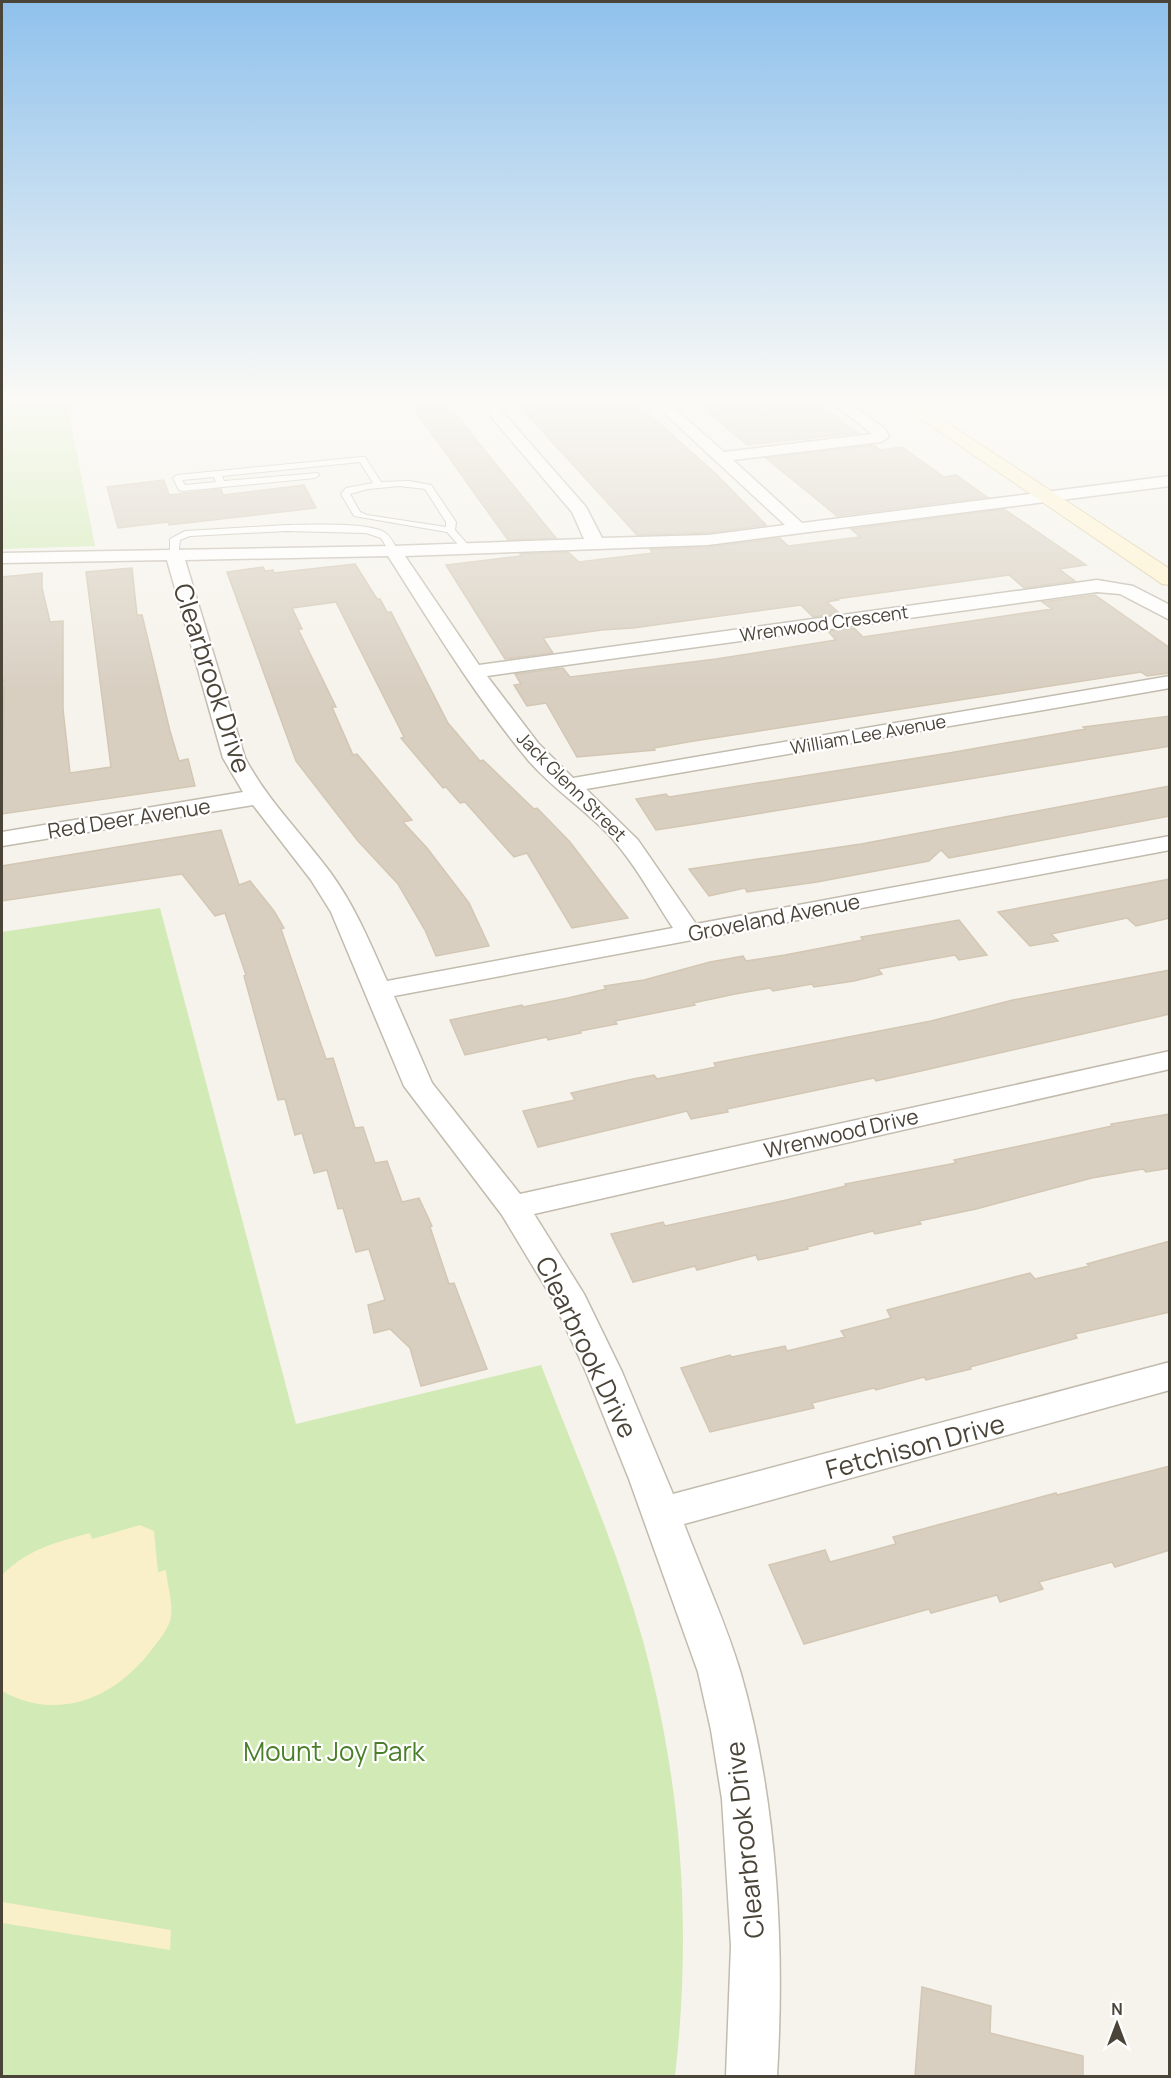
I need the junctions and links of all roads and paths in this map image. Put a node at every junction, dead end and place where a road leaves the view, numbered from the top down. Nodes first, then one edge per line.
1 (346, 496) edge
2 (433, 496) edge
3 (567, 496) edge
4 (764, 496) edge
5 (1053, 496) edge
6 (1074, 496) edge
7 (1044, 497) junction
8 (450, 525) junction
9 (798, 528) junction
10 (596, 545) junction
11 (466, 548) junction
12 (393, 550) junction
13 (175, 555) junction
14 (2, 558) edge
15 (1170, 558) edge
16 (1170, 579) edge
17 (1170, 614) edge
18 (473, 672) junction
19 (1170, 682) edge
20 (566, 786) junction
21 (257, 797) junction
22 (2, 839) edge
23 (1170, 843) edge
24 (689, 933) junction
25 (379, 991) junction
26 (1170, 1060) edge
27 (513, 1207) junction
28 (1170, 1376) edge
29 (661, 1514) junction
30 (752, 2076) edge

1 - 8 lane
2 - 8 lane
3 - 10 street
4 - 9 street
5 - 7 street
6 - 15 main road
7 - 9 street
7 - 16 main road
8 - 11 lane
9 - 10 street
10 - 11 street
11 - 12 street
12 - 13 street
12 - 18 street, Jack Glenn Street
13 - 14 street
13 - 21 street, Clearbrook Drive
17 - 18 street, Wrenwood Crescent
18 - 20 street, Jack Glenn Street
19 - 20 street, William Lee Avenue
20 - 24 street, Jack Glenn Street
21 - 22 street, Red Deer Avenue
21 - 25 street, Clearbrook Drive
23 - 24 street, Groveland Avenue
24 - 25 street, Groveland Avenue
25 - 27 street, Clearbrook Drive
26 - 27 street, Wrenwood Drive
27 - 29 street, Clearbrook Drive
28 - 29 street, Fetchison Drive
29 - 30 street, Clearbrook Drive

